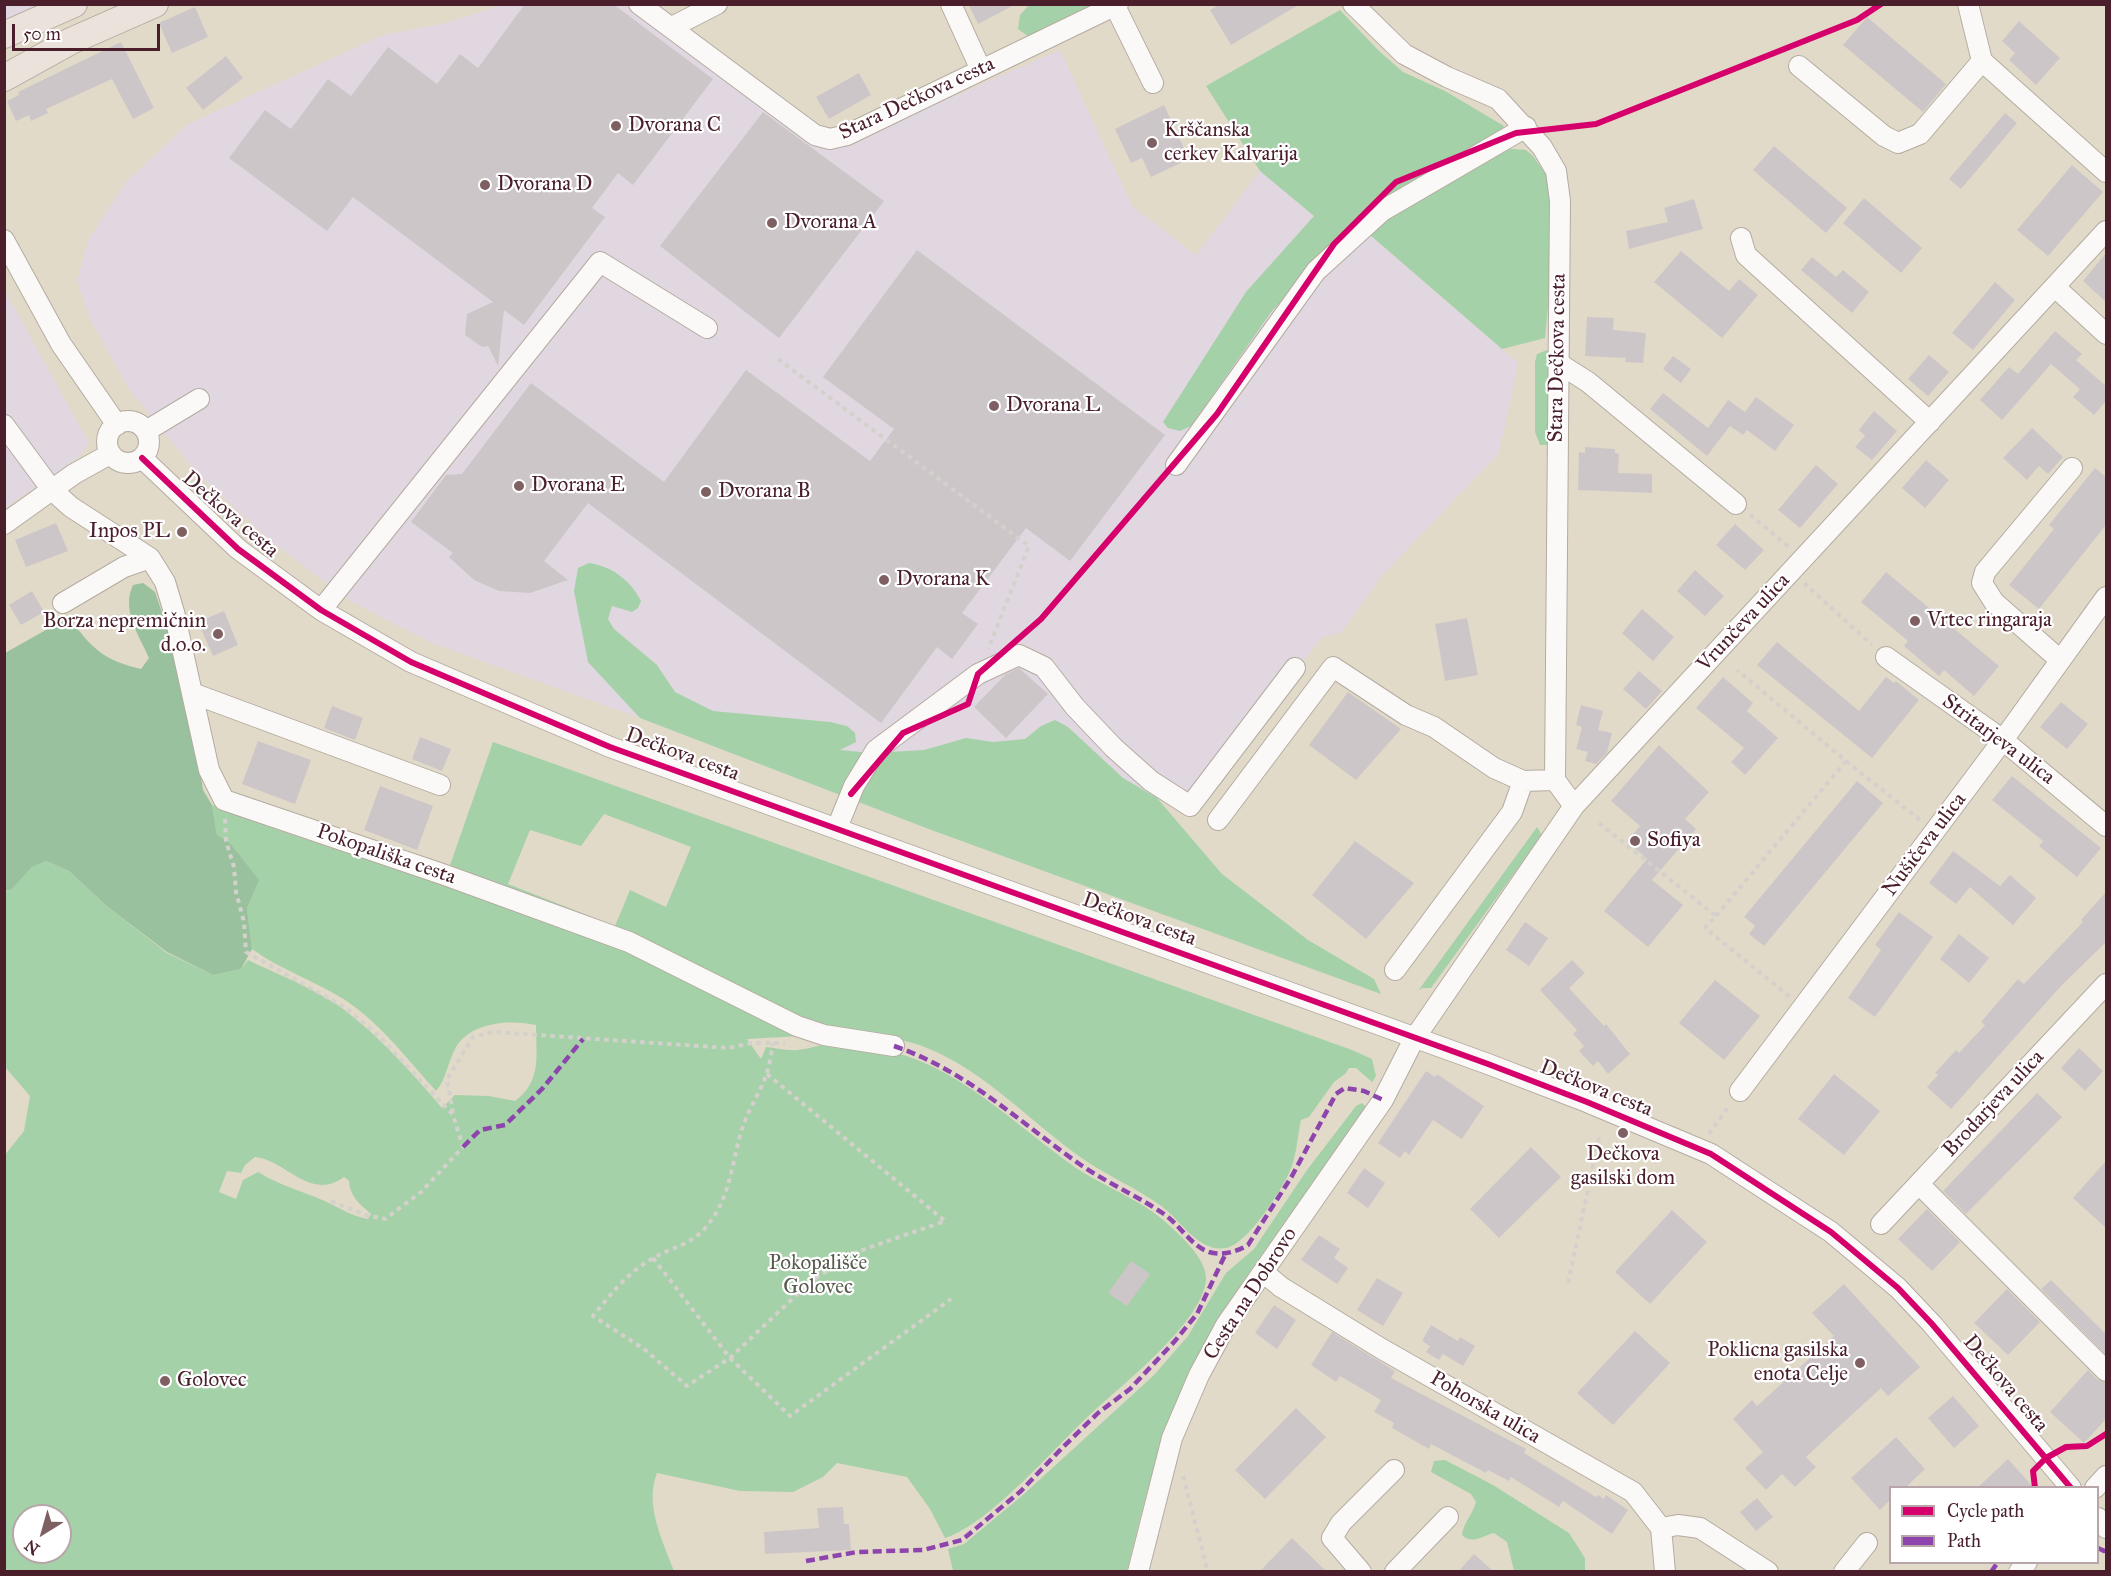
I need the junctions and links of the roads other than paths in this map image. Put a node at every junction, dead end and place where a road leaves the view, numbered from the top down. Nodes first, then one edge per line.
1 (74, 4) edge
2 (156, 4) edge
3 (639, 4) edge
4 (717, 4) edge
5 (951, 4) edge
6 (1353, 4) edge
7 (1968, 4) edge
8 (1117, 5) edge
9 (672, 27) junction
10 (4, 35) edge
11 (1982, 62) junction
12 (1799, 66) dead end
13 (981, 70) junction
14 (4, 78) edge
15 (1153, 83) dead end
16 (1527, 129) junction
17 (2106, 172) edge
18 (2106, 231) edge
19 (1741, 238) dead end
20 (6, 246) edge
21 (2055, 287) junction
22 (706, 328) dead end
23 (2106, 334) edge
24 (1558, 363) junction
25 (199, 399) dead end
26 (1930, 422) junction
27 (4, 425) edge
28 (117, 425) junction
29 (146, 431) junction
30 (10, 445) edge
31 (110, 453) junction
32 (142, 458) junction
33 (1179, 460) road end
34 (2072, 468) dead end
35 (52, 490) junction
36 (1736, 504) road end
37 (4, 524) edge
38 (150, 558) junction
39 (2106, 597) edge
40 (63, 603) dead end
41 (321, 609) junction
42 (1886, 657) road end
43 (2060, 660) junction
44 (1295, 668) dead end
45 (192, 693) junction
46 (2003, 740) junction
47 (1555, 780) junction
48 (1523, 781) junction
49 (440, 785) dead end
50 (1574, 806) junction
51 (1218, 820) dead end
52 (2106, 826) edge
53 (837, 828) junction
54 (1395, 970) dead end
55 (2106, 984) edge
56 (1414, 1039) junction
57 (894, 1046) dead end
58 (1740, 1091) road end
59 (1919, 1184) junction
60 (1881, 1224) dead end
61 (1263, 1272) junction
62 (2106, 1371) edge
63 (1394, 1470) dead end
64 (2069, 1486) edge
65 (1448, 1517) dead end
66 (1661, 1528) junction
67 (1868, 1543) dead end
68 (1138, 1572) edge
69 (1361, 1572) edge
70 (1395, 1572) edge
71 (1665, 1572) edge
72 (1768, 1572) edge
73 (1844, 1572) edge

1 - 10 main road
2 - 14 main road
3 - 9 street, Stara Dečkova cesta
4 - 9 street
5 - 13 street
6 - 16 street, Stara Dečkova cesta
7 - 11 street
8 - 13 street, Stara Dečkova cesta
8 - 15 street
9 - 13 street, Stara Dečkova cesta
11 - 12 street
11 - 17 street
16 - 24 street, Stara Dečkova cesta
16 - 33 street
18 - 21 street, Vrunčeva ulica
19 - 26 street
20 - 28 street
21 - 23 street
21 - 26 street, Vrunčeva ulica
22 - 41 street
24 - 36 street
24 - 47 street, Stara Dečkova cesta
25 - 29 street
26 - 50 street, Vrunčeva ulica
27 - 30 street
28 - 29 street
28 - 31 street
29 - 32 street
30 - 35 street
31 - 32 street
31 - 35 street
32 - 41 street, Dečkova cesta
34 - 43 street
35 - 37 street
35 - 38 street
38 - 40 street
38 - 45 street
39 - 43 street, Nušičeva ulica
41 - 53 street, Dečkova cesta
42 - 46 street, Stritarjeva ulica
43 - 46 street, Nušičeva ulica
44 - 53 street
45 - 49 street
45 - 57 street, Pokopališka cesta
46 - 52 street, Stritarjeva ulica
46 - 58 street, Nušičeva ulica
47 - 48 street
47 - 50 street
48 - 51 street
48 - 54 street
50 - 56 street, Vrunčeva ulica
53 - 56 street, Dečkova cesta
55 - 59 street, Brodarjeva ulica
56 - 61 street, Cesta na Dobrovo
56 - 64 street, Dečkova cesta
59 - 60 street, Brodarjeva ulica
59 - 62 street
61 - 66 street, Pohorska ulica
61 - 68 street, Cesta na Dobrovo
63 - 69 street
65 - 70 street
66 - 71 street
66 - 72 street
67 - 73 street

